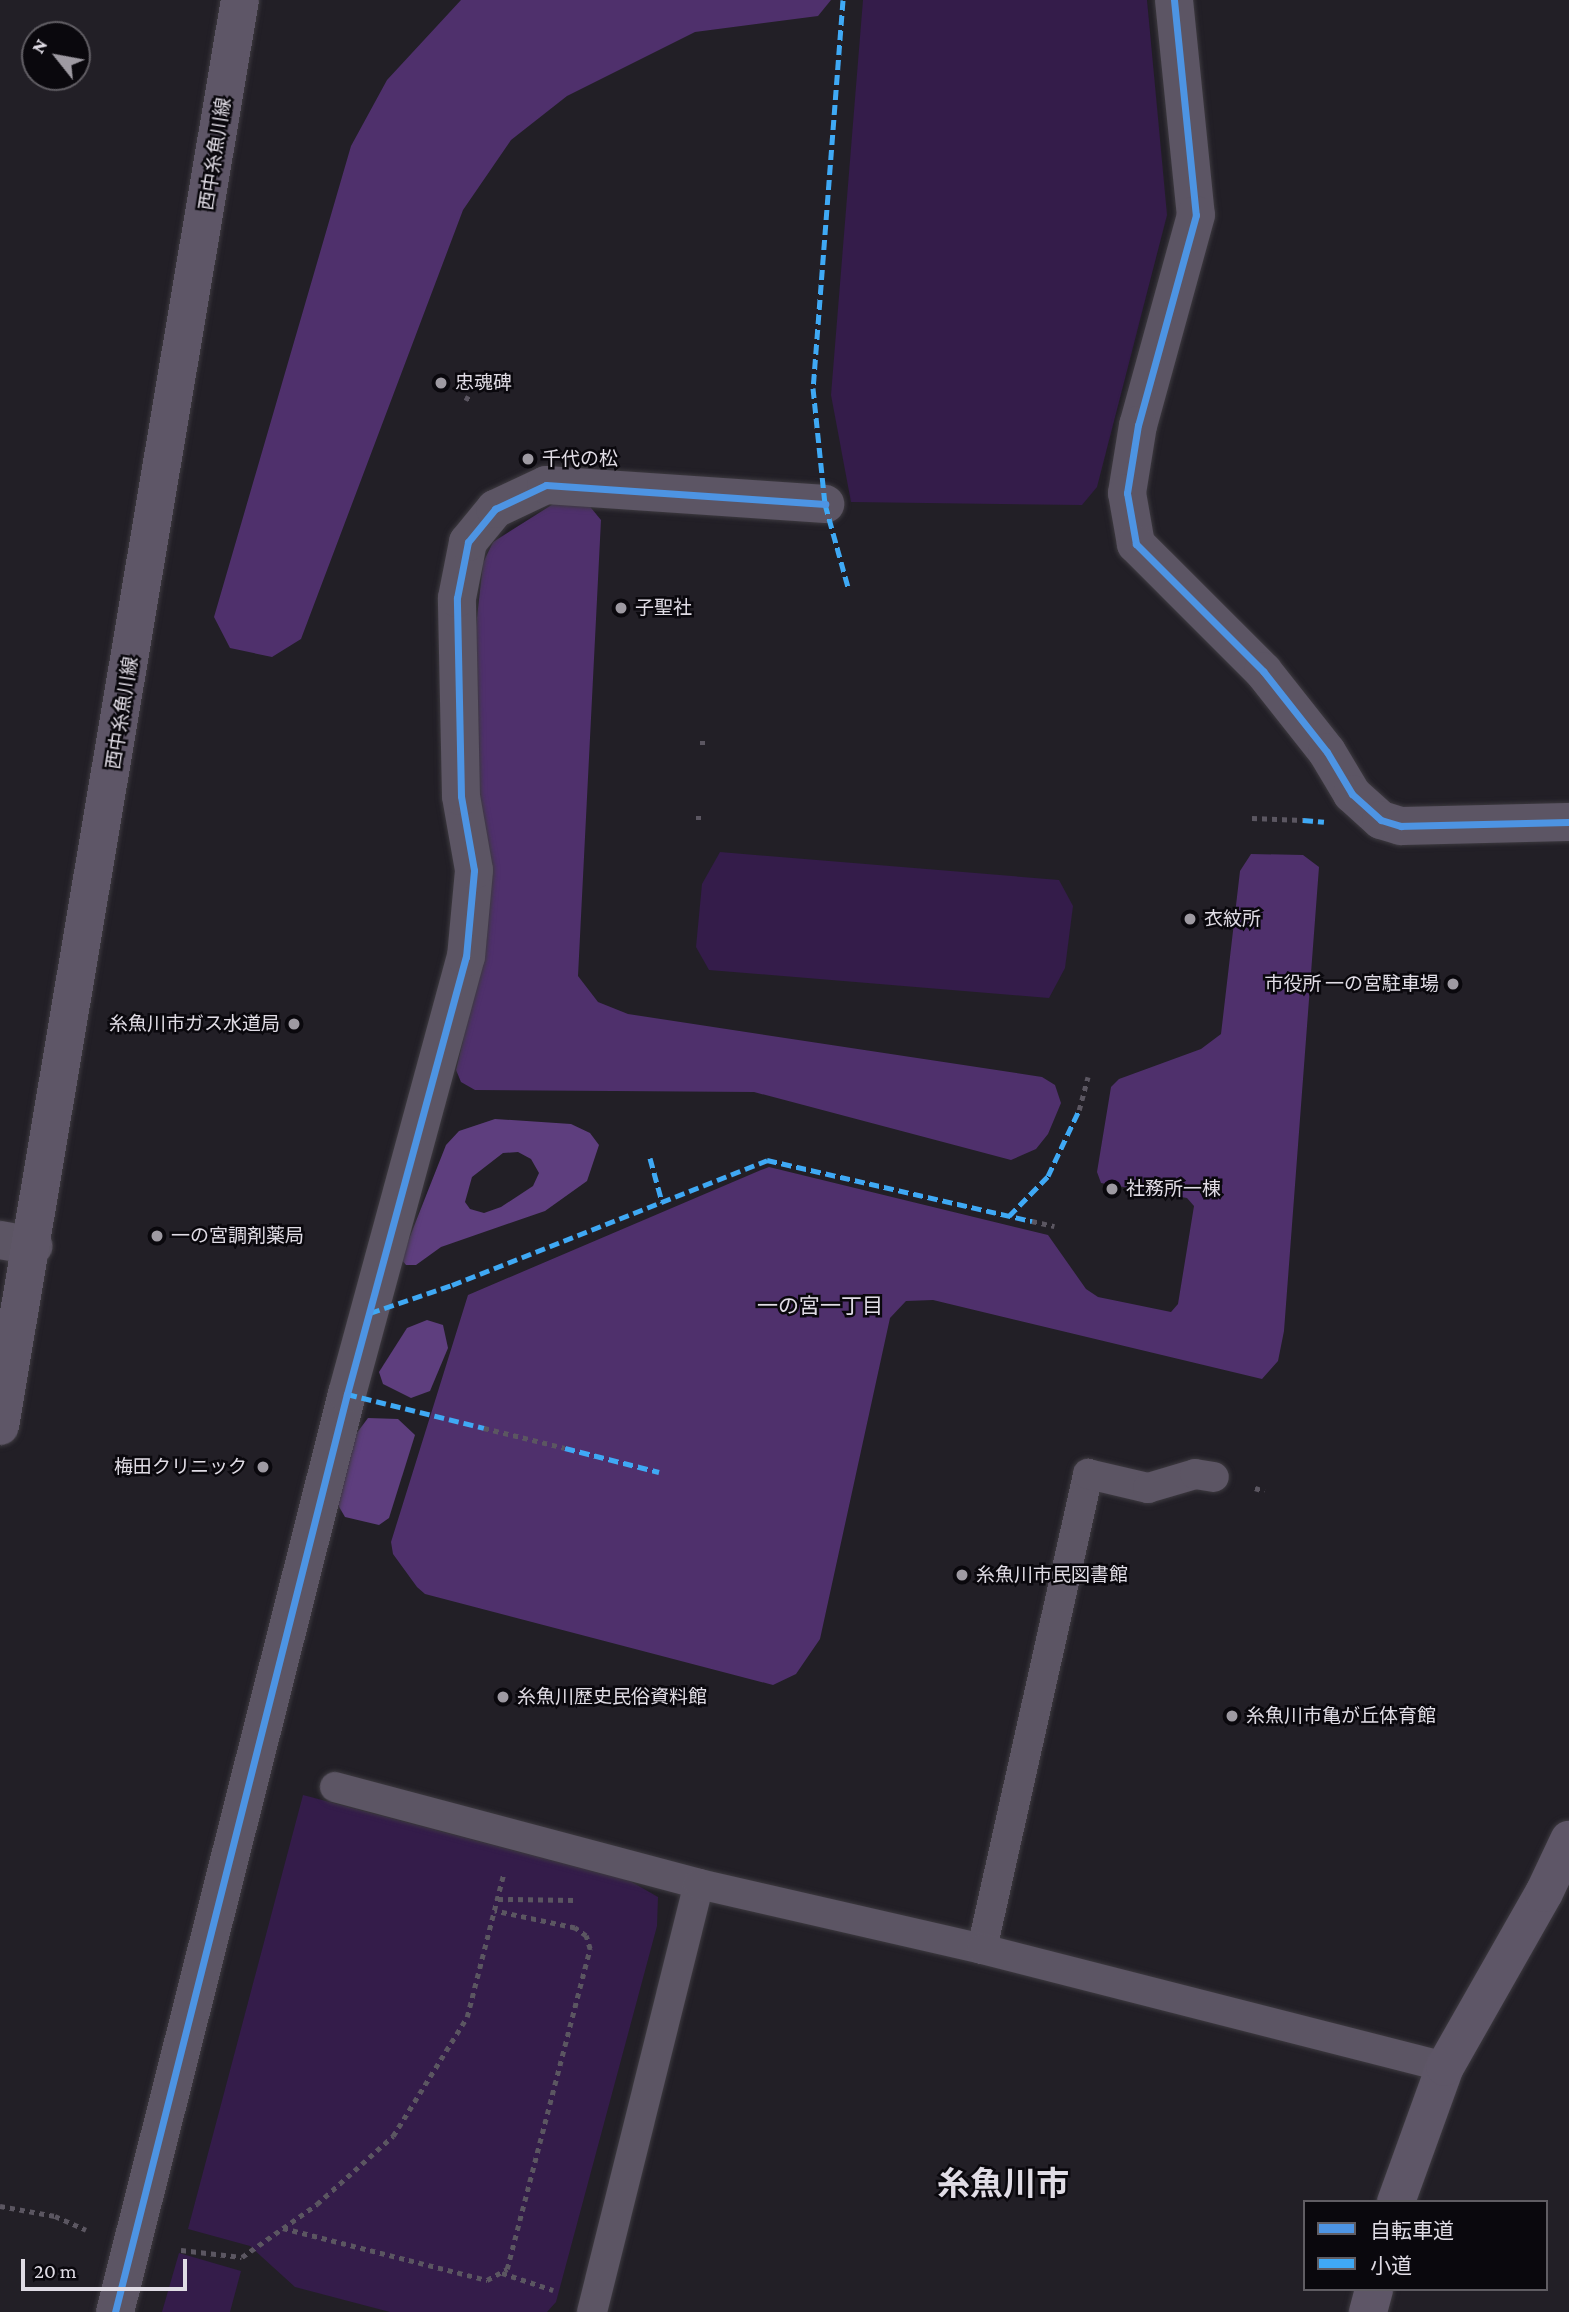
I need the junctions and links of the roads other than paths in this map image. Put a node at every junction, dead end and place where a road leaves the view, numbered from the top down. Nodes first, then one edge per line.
1 (240, 0) edge
2 (1174, 0) edge
3 (825, 504) dead end
4 (1569, 822) edge
5 (17, 1243) edge
6 (0, 1426) edge
7 (1214, 1477) dead end
8 (335, 1787) dead end
9 (1569, 1840) edge
10 (699, 1884) junction
11 (982, 1949) junction
12 (1445, 2067) junction
13 (1397, 2200) edge
14 (1373, 2291) edge
15 (593, 2308) edge
16 (115, 2312) edge
17 (1368, 2312) edge

1 - 5 main road, 西中糸魚川線
2 - 4 street
3 - 16 street
5 - 6 main road, 西中糸魚川線
7 - 11 lane
8 - 10 lane
9 - 12 main road
10 - 11 lane
10 - 15 lane
11 - 12 lane
12 - 13 main road
14 - 17 main road

